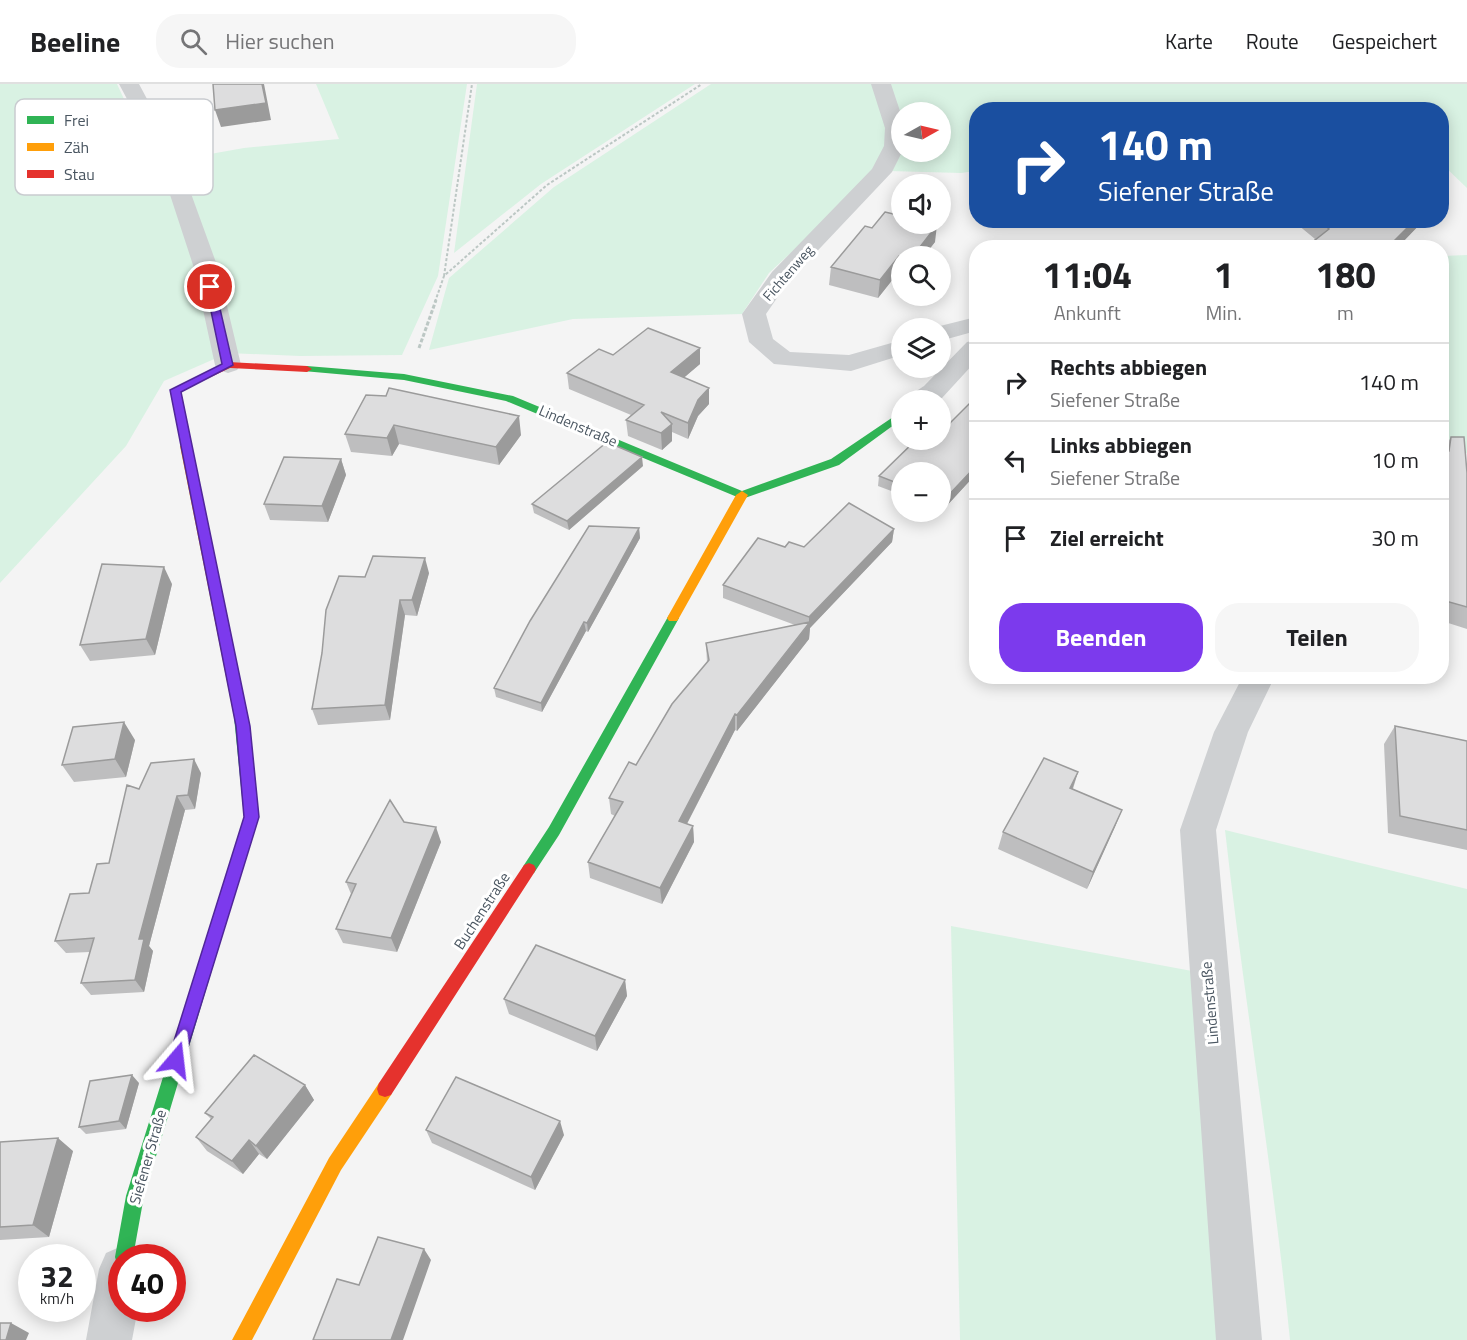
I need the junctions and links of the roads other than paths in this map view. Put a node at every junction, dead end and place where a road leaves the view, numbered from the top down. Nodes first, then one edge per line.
1 (129, 84) edge
2 (881, 84) edge
3 (137, 99) edge
4 (181, 195) edge
5 (969, 326) edge
6 (951, 331) edge
7 (891, 350) edge
8 (969, 354) edge
9 (228, 365) junction
10 (935, 390) edge
11 (891, 422) edge
12 (742, 495) junction
13 (1255, 684) edge
14 (126, 1244) edge
15 (112, 1322) edge
16 (109, 1340) edge
17 (242, 1340) edge
18 (1239, 1340) edge

1 - 3 street
2 - 7 street, Fichtenweg
4 - 9 street
5 - 6 street
8 - 10 street
9 - 12 street, Lindenstraße
9 - 14 street, Siefener Straße
11 - 12 street
12 - 17 street, Buchenstraße
13 - 18 street, Lindenstraße
15 - 16 street

